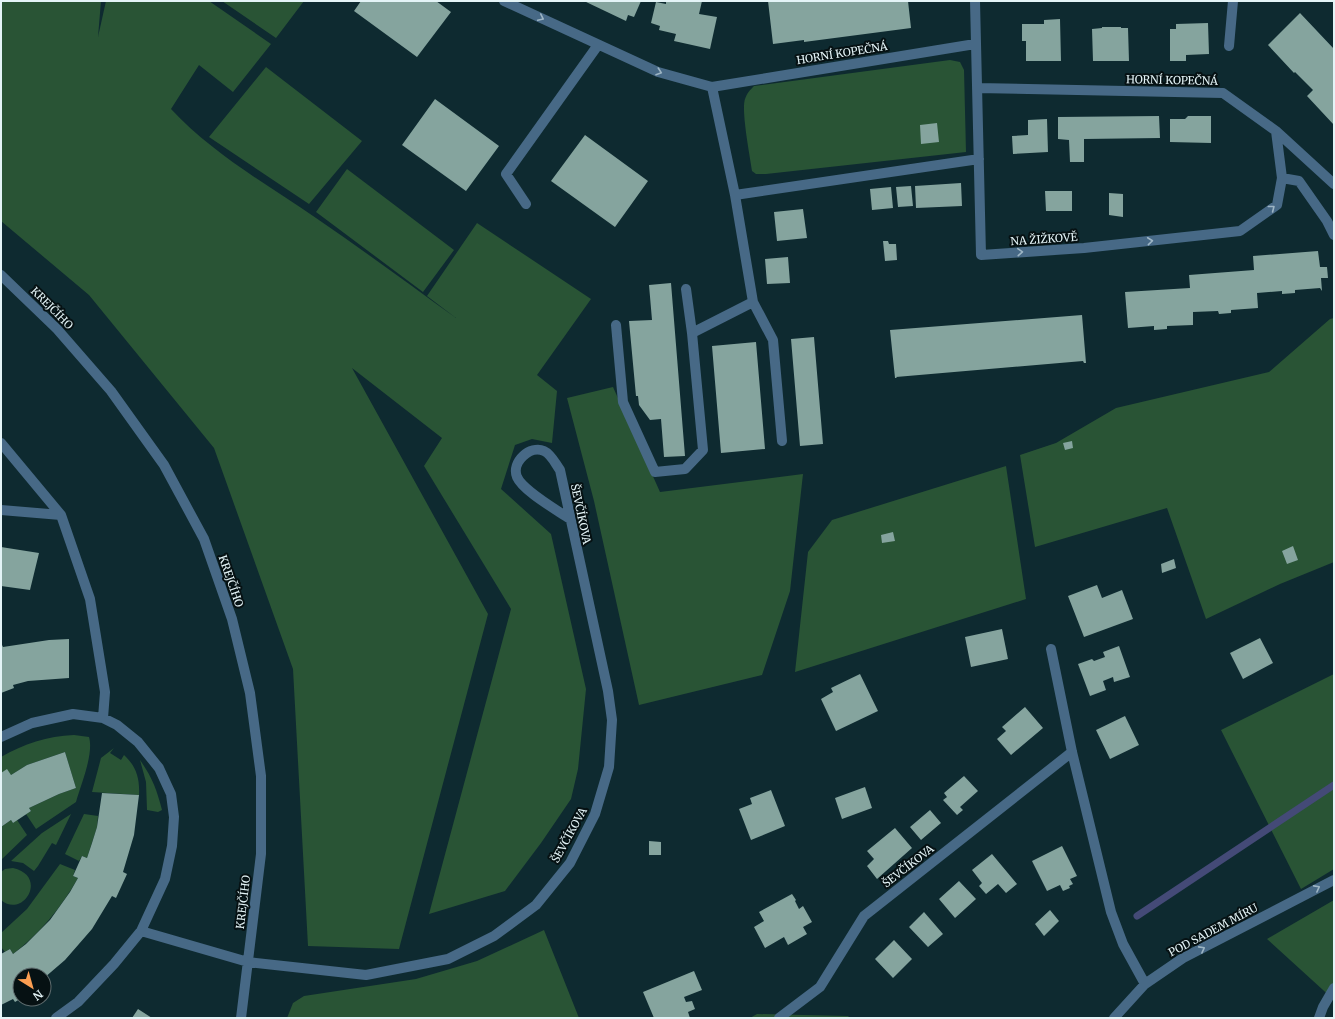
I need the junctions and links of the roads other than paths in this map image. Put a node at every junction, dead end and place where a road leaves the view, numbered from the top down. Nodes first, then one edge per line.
1 (505, 1) edge
2 (975, 1) edge
3 (1233, 1) edge
4 (975, 44) junction
5 (598, 45) junction
6 (1229, 46) dead end
7 (712, 87) junction
8 (977, 88) junction
9 (1276, 131) junction
10 (979, 159) junction
11 (1282, 178) junction
12 (1334, 184) edge
13 (735, 196) junction
14 (526, 204) dead end
15 (1334, 236) edge
16 (1, 275) edge
17 (686, 289) dead end
18 (753, 302) junction
19 (616, 326) dead end
20 (692, 333) junction
21 (782, 440) dead end
22 (1, 443) edge
23 (1, 510) edge
24 (61, 516) junction
25 (570, 519) junction
26 (1052, 649) dead end
27 (103, 718) junction
28 (1, 737) edge
29 (1072, 752) junction
30 (1334, 880) edge
31 (141, 931) junction
32 (248, 962) junction
33 (1144, 984) junction
34 (1334, 988) edge
35 (56, 1018) edge
36 (242, 1018) edge
37 (779, 1018) edge
38 (1114, 1018) edge
39 (1319, 1018) edge

1 -> 5 street, HORNÍ KOPEČNÁ
2 - 4 street, NA ŽIŽKOVĚ
3 - 6 street
4 - 7 street, HORNÍ KOPEČNÁ
4 - 8 street, NA ŽIŽKOVĚ
5 -> 7 street, HORNÍ KOPEČNÁ
5 - 14 street
7 - 13 street
8 - 9 street, HORNÍ KOPEČNÁ
8 - 10 street, NA ŽIŽKOVĚ
9 - 11 street, NA ŽIŽKOVĚ
9 - 12 street, HORNÍ KOPEČNÁ
10 -> 11 street, NA ŽIŽKOVĚ
10 - 13 street
11 - 15 street
13 - 18 street
16 - 32 street, KREJČÍHO
17 - 20 street
18 - 20 street
18 - 21 street
19 - 20 street
22 - 24 street
23 - 24 street
24 - 27 street
25 - 25 street, ŠEVČÍKOVA
25 - 32 street, ŠEVČÍKOVA
26 - 29 street
27 - 28 street
27 - 31 street
29 - 33 street
29 - 37 street, ŠEVČÍKOVA
33 -> 30 street, POD SADEM MÍRU
31 - 32 street
31 - 35 street
32 - 36 street, KREJČÍHO
33 - 38 street, POD SADEM MÍRU
34 - 39 street

